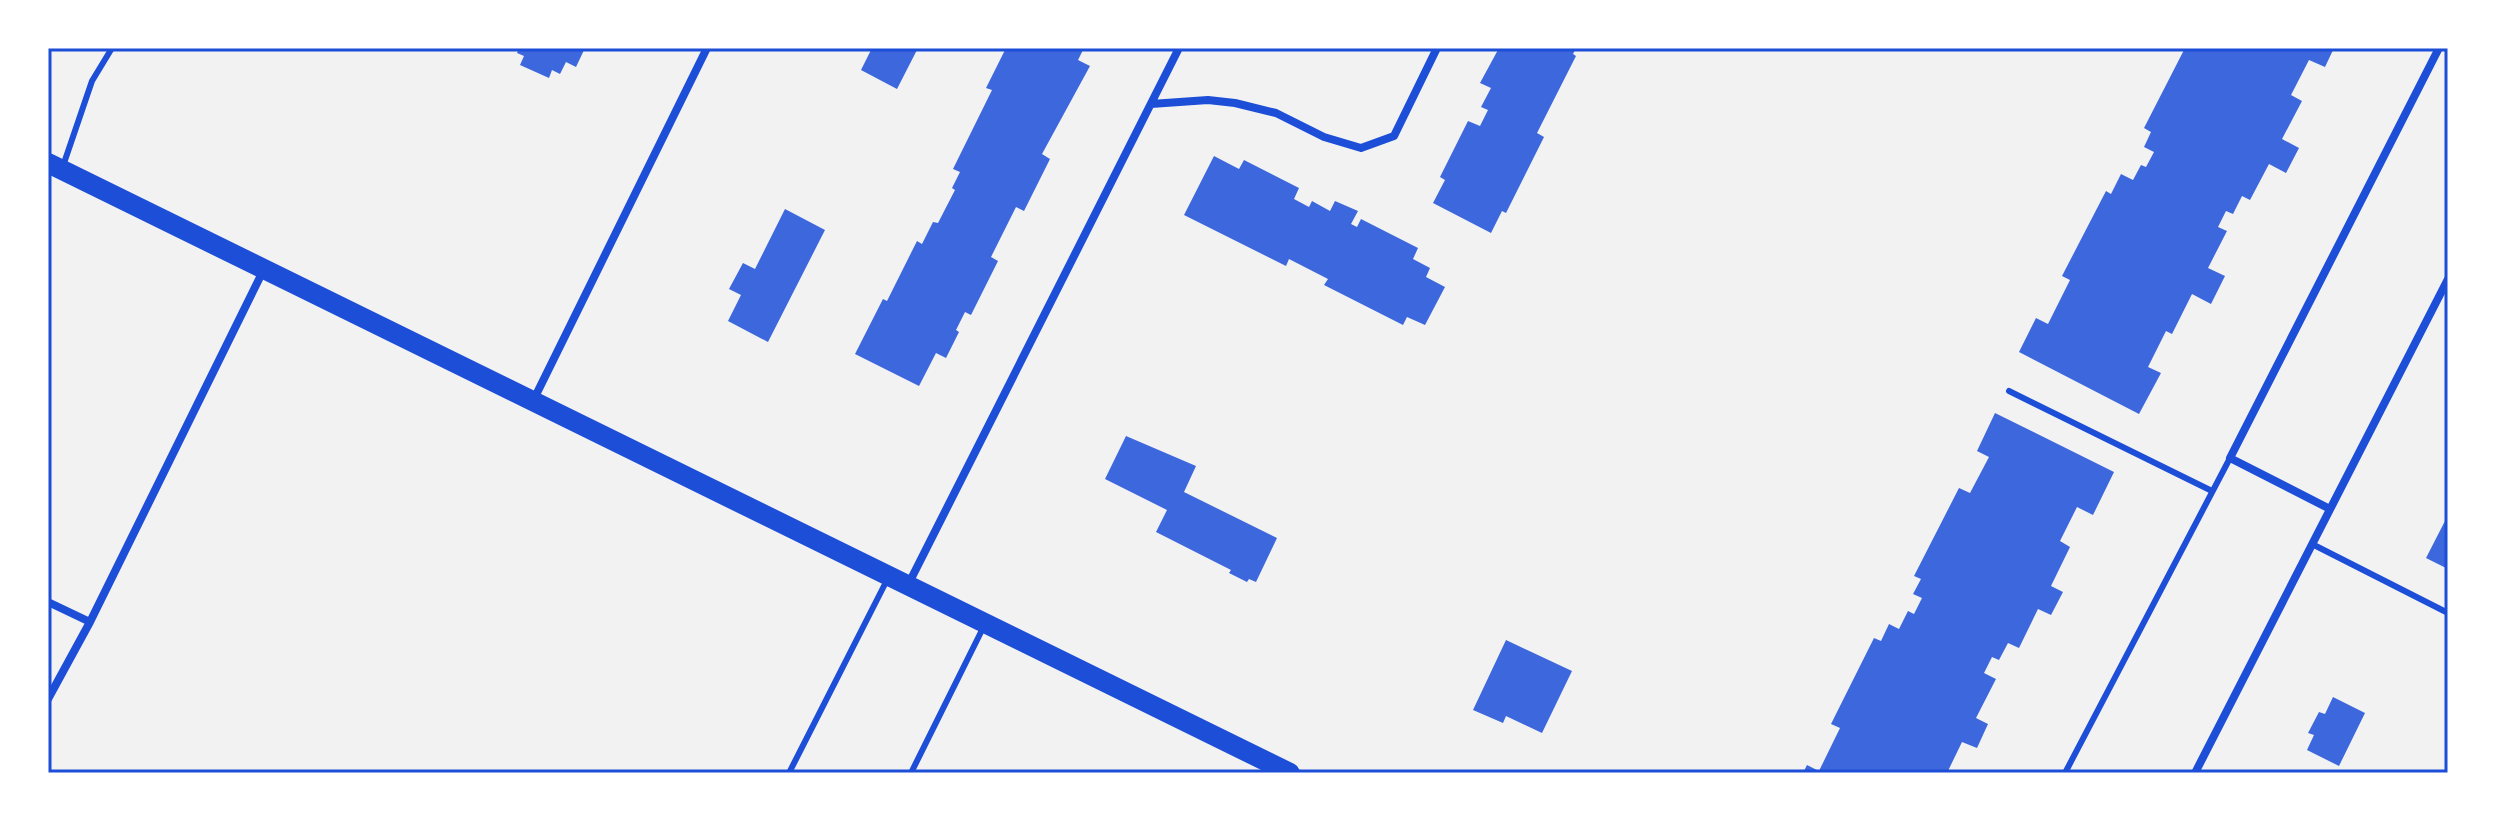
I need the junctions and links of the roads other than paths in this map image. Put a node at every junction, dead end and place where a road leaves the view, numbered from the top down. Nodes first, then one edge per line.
1 (112, 48) edge
2 (707, 48) edge
3 (1179, 48) edge
4 (1437, 48) edge
5 (2439, 48) edge
6 (1151, 104) junction
7 (55, 166) edge
8 (264, 268) junction
9 (2448, 279) edge
10 (2009, 391) dead end
11 (532, 403) junction
12 (2230, 458) junction
13 (2212, 491) junction
14 (2330, 509) junction
15 (2312, 544) junction
16 (889, 576) junction
17 (908, 585) junction
18 (48, 602) edge
19 (2448, 613) edge
20 (90, 622) junction
21 (986, 623) junction
22 (48, 699) edge
23 (789, 773) edge
24 (911, 773) edge
25 (1290, 773) edge
26 (2065, 773) edge
27 (2195, 773) edge

1 - 7 lane
2 - 11 street
3 - 6 street
4 - 6 street
5 - 12 street
6 - 17 street
7 - 8 main road
8 - 11 main road
8 - 20 street
9 - 14 street
10 - 13 lane
11 - 16 main road
12 - 13 lane
12 - 14 street
13 - 26 lane
14 - 15 street
15 - 19 lane
15 - 27 street
16 - 17 main road
16 - 23 lane
17 - 21 main road
18 - 20 street
20 - 22 street
21 - 24 lane
21 - 25 main road

